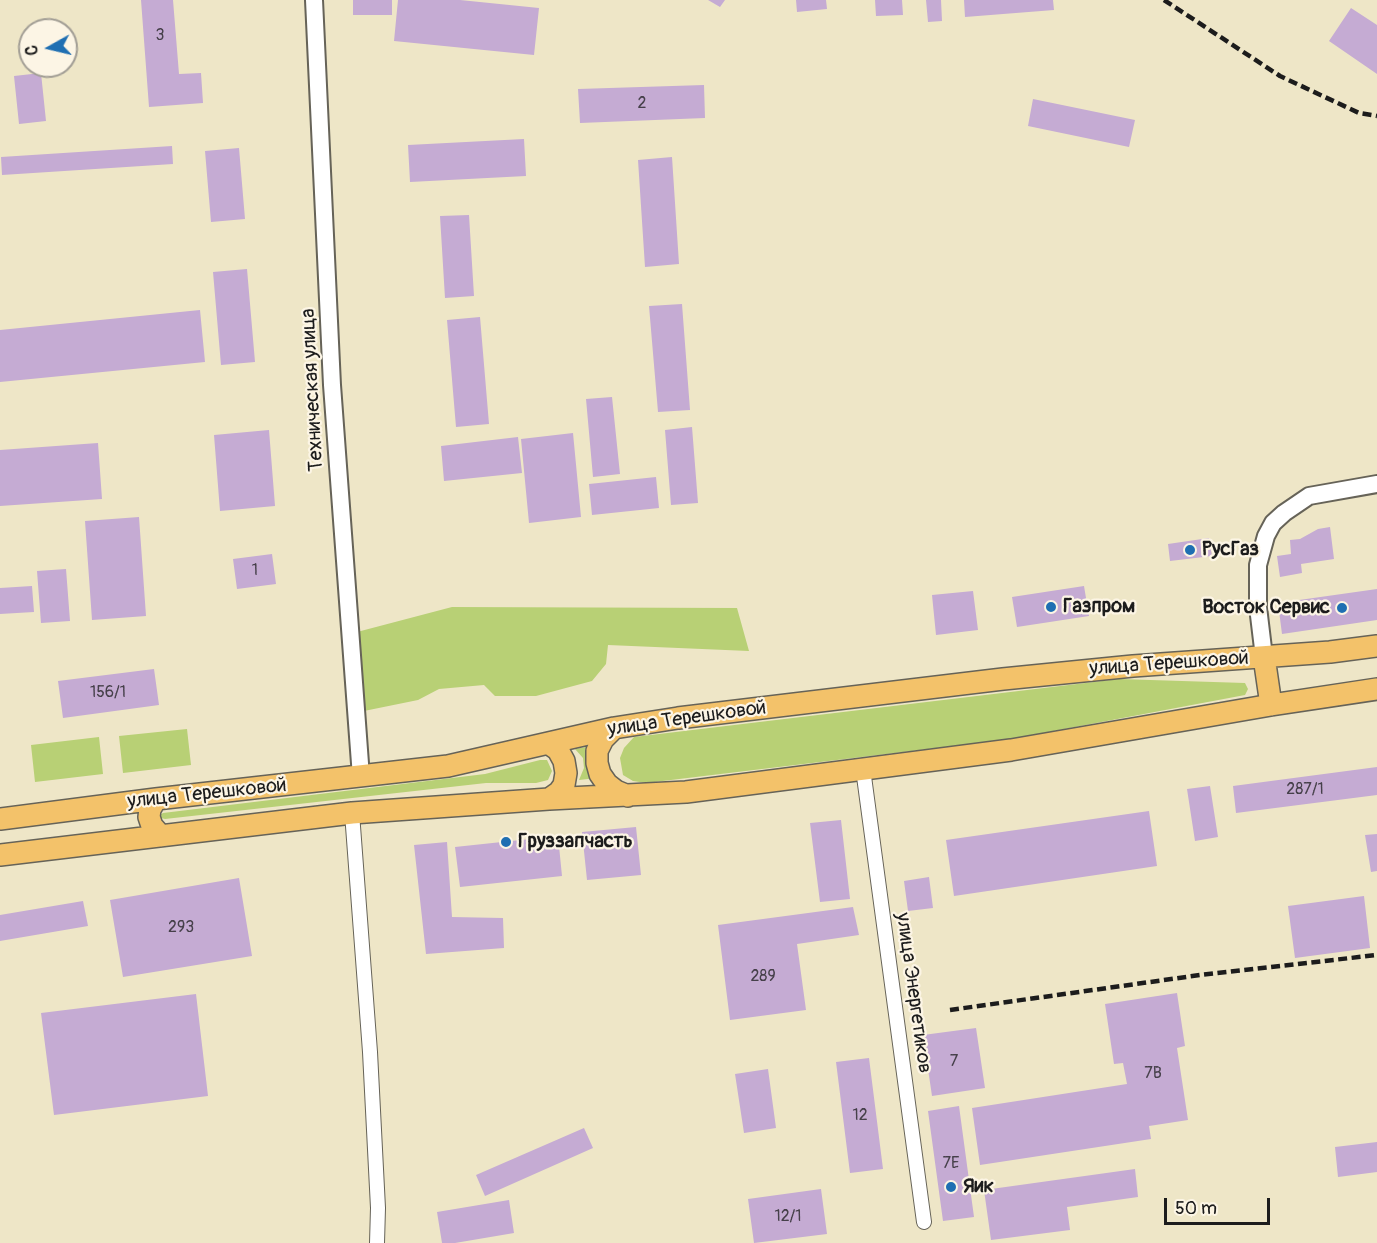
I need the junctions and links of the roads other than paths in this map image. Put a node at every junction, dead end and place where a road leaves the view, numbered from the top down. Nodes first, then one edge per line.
1 (314, 0) edge
2 (1377, 484) edge
3 (1377, 646) edge
4 (1264, 657) junction
5 (1377, 689) edge
6 (1271, 705) junction
7 (614, 728) junction
8 (548, 743) junction
9 (863, 769) junction
10 (361, 777) junction
11 (630, 796) junction
12 (156, 799) junction
13 (549, 799) junction
14 (352, 813) junction
15 (0, 819) edge
16 (160, 836) junction
17 (0, 855) edge
18 (924, 1222) dead end
19 (377, 1243) edge

1 - 10 street, Техническая улица
2 - 4 street
3 - 4 main road, улица Терешковой
4 - 6 main road
4 - 7 main road, улица Терешковой
5 - 6 main road, улица Терешковой
6 - 9 main road, улица Терешковой
7 - 8 main road, улица Терешковой
7 - 11 main road
8 - 10 main road, улица Терешковой
8 - 13 main road
9 - 11 main road, улица Терешковой
9 - 18 street, улица Энергетиков
10 - 12 main road, улица Терешковой
11 - 13 main road, улица Терешковой
12 - 15 main road, улица Терешковой
12 - 16 main road
13 - 14 main road, улица Терешковой
14 - 16 main road, улица Терешковой
14 - 19 street
16 - 17 main road, улица Терешковой

